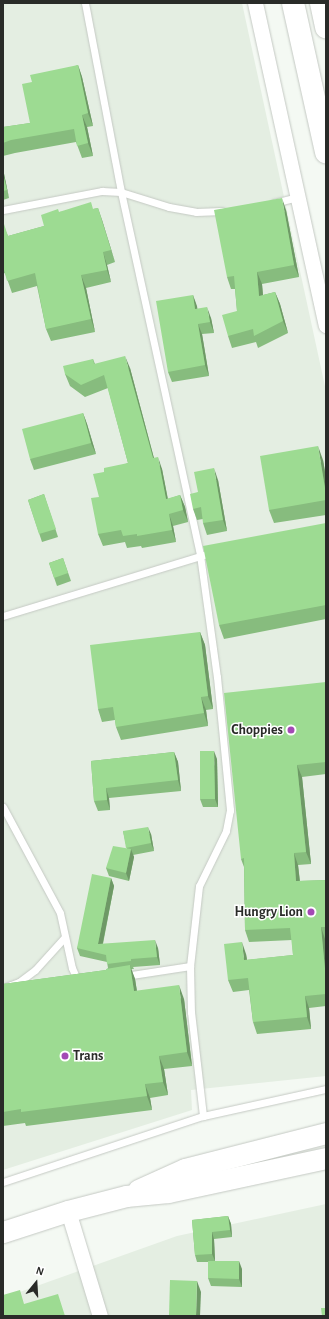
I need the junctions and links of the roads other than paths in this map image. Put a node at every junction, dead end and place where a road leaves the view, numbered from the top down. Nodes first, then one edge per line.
1 (85, 3) edge
2 (255, 3) edge
3 (293, 3) edge
4 (320, 3) edge
5 (326, 28) edge
6 (326, 152) edge
7 (121, 192) junction
8 (298, 197) junction
9 (264, 205) edge
10 (3, 210) edge
11 (227, 210) edge
12 (326, 325) edge
13 (208, 554) edge
14 (200, 555) junction
15 (3, 616) edge
16 (3, 807) edge
17 (64, 938) junction
18 (190, 966) junction
19 (114, 977) edge
20 (87, 980) edge
21 (3, 988) edge
22 (326, 1089) edge
23 (203, 1116) junction
24 (326, 1132) edge
25 (326, 1158) edge
26 (3, 1182) edge
27 (126, 1196) junction
28 (68, 1211) junction
29 (3, 1232) edge
30 (100, 1316) edge

1 - 7 lane
2 - 8 street
3 - 6 main road
4 - 5 main road
7 - 10 lane
7 - 11 lane
7 - 14 lane
8 - 9 lane
8 - 12 street
13 - 14 lane
14 - 15 lane
14 - 18 lane
16 - 17 lane
17 - 20 lane
17 - 21 lane
18 - 19 lane
18 - 23 lane
22 - 23 lane
23 - 26 lane
24 - 27 main road
25 - 27 main road
27 - 28 main road
28 - 29 main road
28 - 30 street

